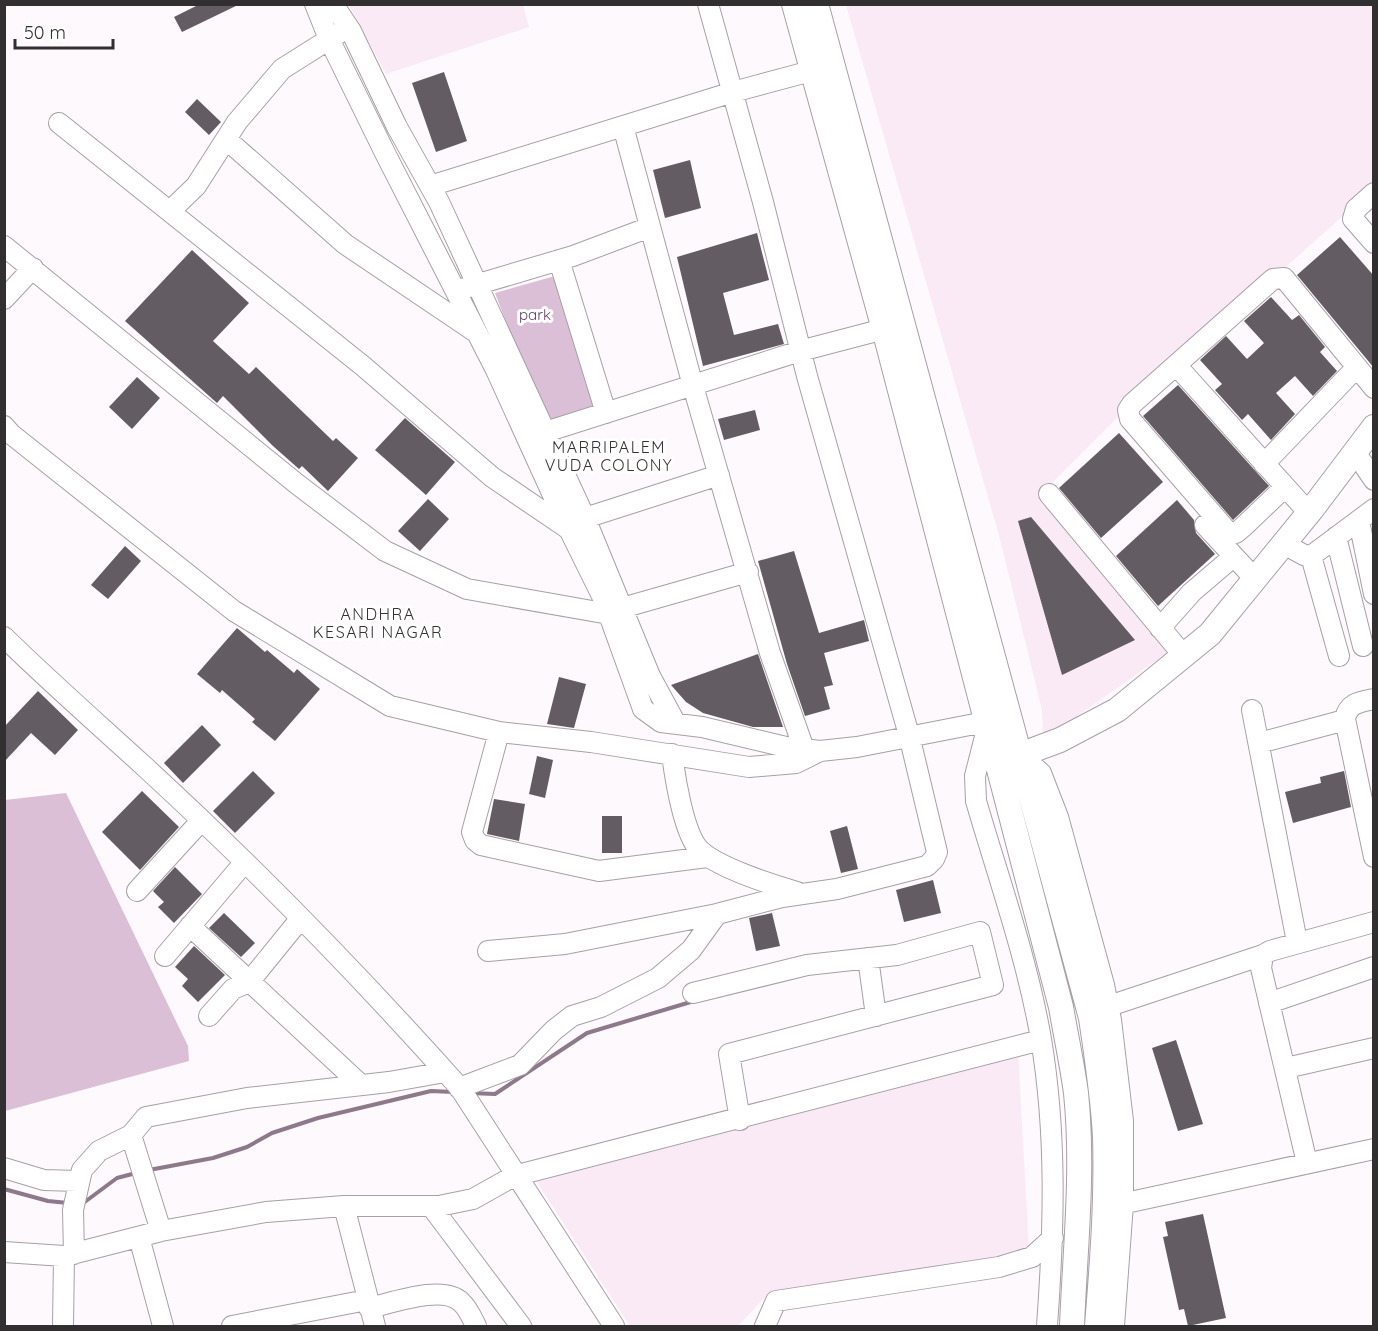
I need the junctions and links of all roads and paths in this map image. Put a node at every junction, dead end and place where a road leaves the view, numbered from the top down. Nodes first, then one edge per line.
1 (315, 4) edge
2 (333, 4) edge
3 (708, 4) edge
4 (794, 4) edge
5 (816, 4) edge
6 (349, 28) junction
7 (329, 39) junction
8 (811, 71) junction
9 (733, 92) junction
10 (59, 123) dead end
11 (623, 126) junction
12 (226, 139) junction
13 (430, 186) junction
14 (1374, 193) edge
15 (170, 211) junction
16 (651, 227) junction
17 (1374, 243) edge
18 (4, 246) edge
19 (559, 260) junction
20 (33, 268) junction
21 (466, 288) junction
22 (4, 299) edge
23 (884, 329) junction
24 (474, 331) junction
25 (800, 351) junction
26 (1176, 365) junction
27 (1356, 368) junction
28 (693, 386) junction
29 (1374, 388) edge
30 (606, 413) junction
31 (4, 426) edge
32 (1118, 426) dead end
33 (1374, 427) edge
34 (537, 435) junction
35 (1355, 452) junction
36 (1264, 464) junction
37 (719, 475) junction
38 (1374, 480) edge
39 (1285, 487) junction
40 (1049, 494) dead end
41 (1309, 513) junction
42 (1366, 515) edge
43 (585, 518) junction
44 (569, 529) junction
45 (1336, 537) junction
46 (1284, 544) junction
47 (1233, 556) junction
48 (1311, 556) junction
49 (748, 572) junction
50 (1255, 579) junction
51 (1374, 594) edge
52 (615, 611) junction
53 (1160, 628) junction
54 (4, 637) edge
55 (1363, 646) dead end
56 (1184, 656) junction
57 (1339, 656) dead end
58 (1374, 699) edge
59 (1252, 710) dead end
60 (1345, 720) junction
61 (986, 725) junction
62 (499, 732) junction
63 (909, 735) junction
64 (1259, 743) junction
65 (812, 750) junction
66 (672, 754) junction
67 (1020, 755) junction
68 (997, 763) junction
69 (201, 821) junction
70 (707, 856) junction
71 (1374, 857) edge
72 (244, 863) junction
73 (137, 891) dead end
74 (802, 894) junction
75 (717, 914) junction
76 (301, 918) junction
77 (1374, 922) edge
78 (190, 926) junction
79 (1297, 942) junction
80 (488, 951) dead end
81 (1263, 955) junction
82 (165, 956) dead end
83 (868, 958) junction
84 (1374, 967) edge
85 (249, 982) junction
86 (693, 993) dead end
87 (1269, 1003) junction
88 (1109, 1006) junction
89 (209, 1016) dead end
90 (876, 1016) junction
91 (1041, 1040) junction
92 (1374, 1048) edge
93 (1286, 1068) junction
94 (445, 1072) junction
95 (361, 1085) junction
96 (461, 1092) junction
97 (740, 1120) junction
98 (131, 1135) junction
99 (1374, 1149) edge
100 (1307, 1163) junction
101 (4, 1168) edge
102 (514, 1176) junction
103 (75, 1196) junction
104 (344, 1206) junction
105 (431, 1206) junction
106 (1113, 1206) junction
107 (161, 1231) junction
108 (139, 1237) junction
109 (1053, 1238) junction
110 (4, 1252) edge
111 (69, 1255) junction
112 (370, 1311) edge
113 (271, 1322) edge
114 (768, 1325) edge
115 (63, 1326) edge
116 (163, 1326) edge
117 (232, 1326) edge
118 (476, 1326) edge
119 (521, 1326) edge
120 (614, 1326) edge
121 (1047, 1326) edge
122 (1072, 1326) edge
123 (1097, 1326) edge
124 (1114, 1326) edge

1 - 7 street
2 - 6 street
3 - 9 street
4 - 8 main road
5 - 67 main road
6 - 7 street
6 - 13 street
7 - 12 street
7 - 21 street
8 - 9 street
8 - 23 main road
9 - 11 street
9 - 25 street
10 - 15 street
11 - 13 street
11 - 16 street
12 - 15 street
12 - 24 street
13 - 21 street
14 - 17 street
15 - 44 street
16 - 19 street
16 - 28 street
18 - 20 street
19 - 21 street
19 - 30 street
20 - 22 street
20 - 52 street
21 - 24 street
21 - 34 street
23 - 25 street
23 - 61 main road
24 - 34 street
25 - 28 street
25 - 63 street
26 - 27 street
26 - 36 street
26 - 39 street
27 - 29 street
27 - 36 street
28 - 30 street
28 - 37 street
30 - 34 street
31 - 62 street
32 - 47 street
33 - 35 main road
34 - 43 street
34 - 44 street
35 - 38 street
35 - 41 main road
36 - 39 street
37 - 43 street
37 - 49 street
39 - 41 street
40 - 53 street
41 - 46 main road
42 - 45 street
42 - 51 street
43 - 52 street
44 - 52 street
45 - 48 street
45 - 55 street
46 - 48 street
46 - 50 main road
47 - 50 street
47 - 53 street
48 - 57 street
49 - 52 street
49 - 65 street
50 - 56 main road
52 - 65 street
53 - 56 street
54 - 69 street
56 - 67 main road
58 - 60 street
59 - 64 street
60 - 64 street
60 - 71 street
61 - 63 street
61 - 68 main road
61 - 91 street
62 - 66 street
62 - 70 street
63 - 65 street
63 - 74 street
64 - 79 street
65 - 66 street
66 - 70 street
67 - 68 street
67 - 88 street
67 - 106 main road
68 - 122 main road
69 - 72 street
69 - 73 street
70 - 74 street
72 - 76 street
72 - 78 street
74 - 75 street
75 - 80 street
75 - 96 street
76 - 85 street
76 - 94 street
77 - 79 street
78 - 82 street
78 - 85 street
79 - 81 street
81 - 87 street
81 - 88 street
83 - 86 street
83 - 90 street
83 - 90 street
84 - 87 street
85 - 89 street
85 - 95 street
87 - 93 street
88 - 106 street
90 - 97 street
91 - 97 street
91 - 109 street
92 - 93 street
93 - 100 street
94 - 95 street
94 - 96 street
95 - 98 street
96 - 102 street
97 - 102 street
98 - 103 street
98 - 107 street
99 - 100 street
100 - 106 street
101 - 103 street
102 - 105 street
102 - 120 street
103 - 111 street
104 - 105 street
104 - 107 street
104 - 112 street
105 - 119 street
106 - 123 main road
106 - 124 street
107 - 108 street
108 - 111 street
108 - 116 street
109 - 114 street
109 - 121 street
110 - 111 street
111 - 115 street
112 - 113 street
112 - 118 street
113 - 117 street

